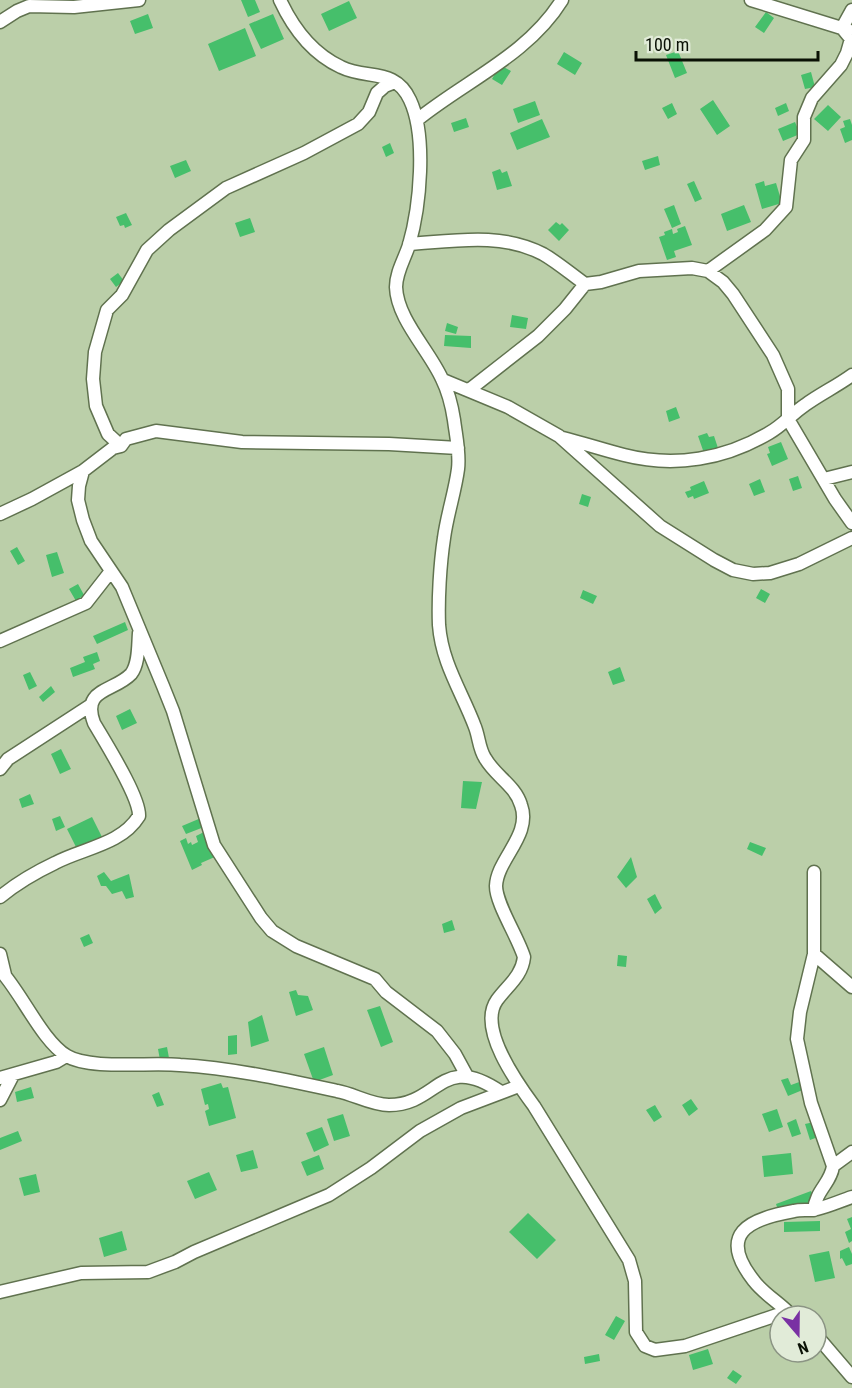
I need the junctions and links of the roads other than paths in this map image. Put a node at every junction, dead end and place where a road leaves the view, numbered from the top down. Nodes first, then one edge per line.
1 (139, 0) edge
2 (280, 0) edge
3 (562, 0) edge
4 (752, 0) edge
5 (852, 10) edge
6 (0, 22) edge
7 (847, 29) edge
8 (395, 82) junction
9 (417, 120) junction
10 (409, 244) junction
11 (708, 271) junction
12 (585, 284) junction
13 (852, 375) edge
14 (443, 380) junction
15 (469, 390) junction
16 (788, 419) junction
17 (559, 436) junction
18 (121, 446) junction
19 (458, 448) junction
20 (83, 471) junction
21 (852, 472) edge
22 (824, 479) junction
23 (0, 514) edge
24 (852, 523) edge
25 (852, 538) edge
26 (111, 571) junction
27 (139, 629) junction
28 (0, 641) edge
29 (91, 705) junction
30 (0, 769) edge
31 (814, 872) dead end
32 (0, 897) edge
33 (0, 954) edge
34 (814, 954) junction
35 (3, 973) edge
36 (852, 987) edge
37 (66, 1056) junction
38 (13, 1075) junction
39 (467, 1076) junction
40 (0, 1078) edge
41 (519, 1086) junction
42 (501, 1092) junction
43 (0, 1100) edge
44 (852, 1152) edge
45 (833, 1166) junction
46 (852, 1197) edge
47 (814, 1210) junction
48 (0, 1292) edge
49 (781, 1304) edge
50 (768, 1322) edge
51 (828, 1349) edge
52 (852, 1377) edge

1 - 6 street
2 - 8 street
3 - 9 street
4 - 7 street
5 - 7 street
7 - 11 street
8 - 9 street
8 - 18 street
9 - 10 street
10 - 12 street
10 - 14 street
11 - 12 street
11 - 16 street
12 - 15 street
13 - 16 street
14 - 15 street
14 - 19 street
15 - 17 street
16 - 17 street
16 - 22 street
17 - 25 street
18 - 19 street
18 - 20 street
19 - 41 street
20 - 23 street
20 - 26 street
21 - 22 street
22 - 24 street
26 - 27 street
26 - 28 street
27 - 29 street
27 - 39 street
29 - 30 street
29 - 32 street
31 - 34 street
33 - 35 street
34 - 36 street
34 - 45 street
35 - 37 street
37 - 38 street
37 - 39 street
38 - 40 street
38 - 43 street
39 - 42 street
41 - 42 street
41 - 50 street
42 - 48 street
44 - 45 street
45 - 47 street
46 - 47 street
47 - 49 street
51 - 52 street

